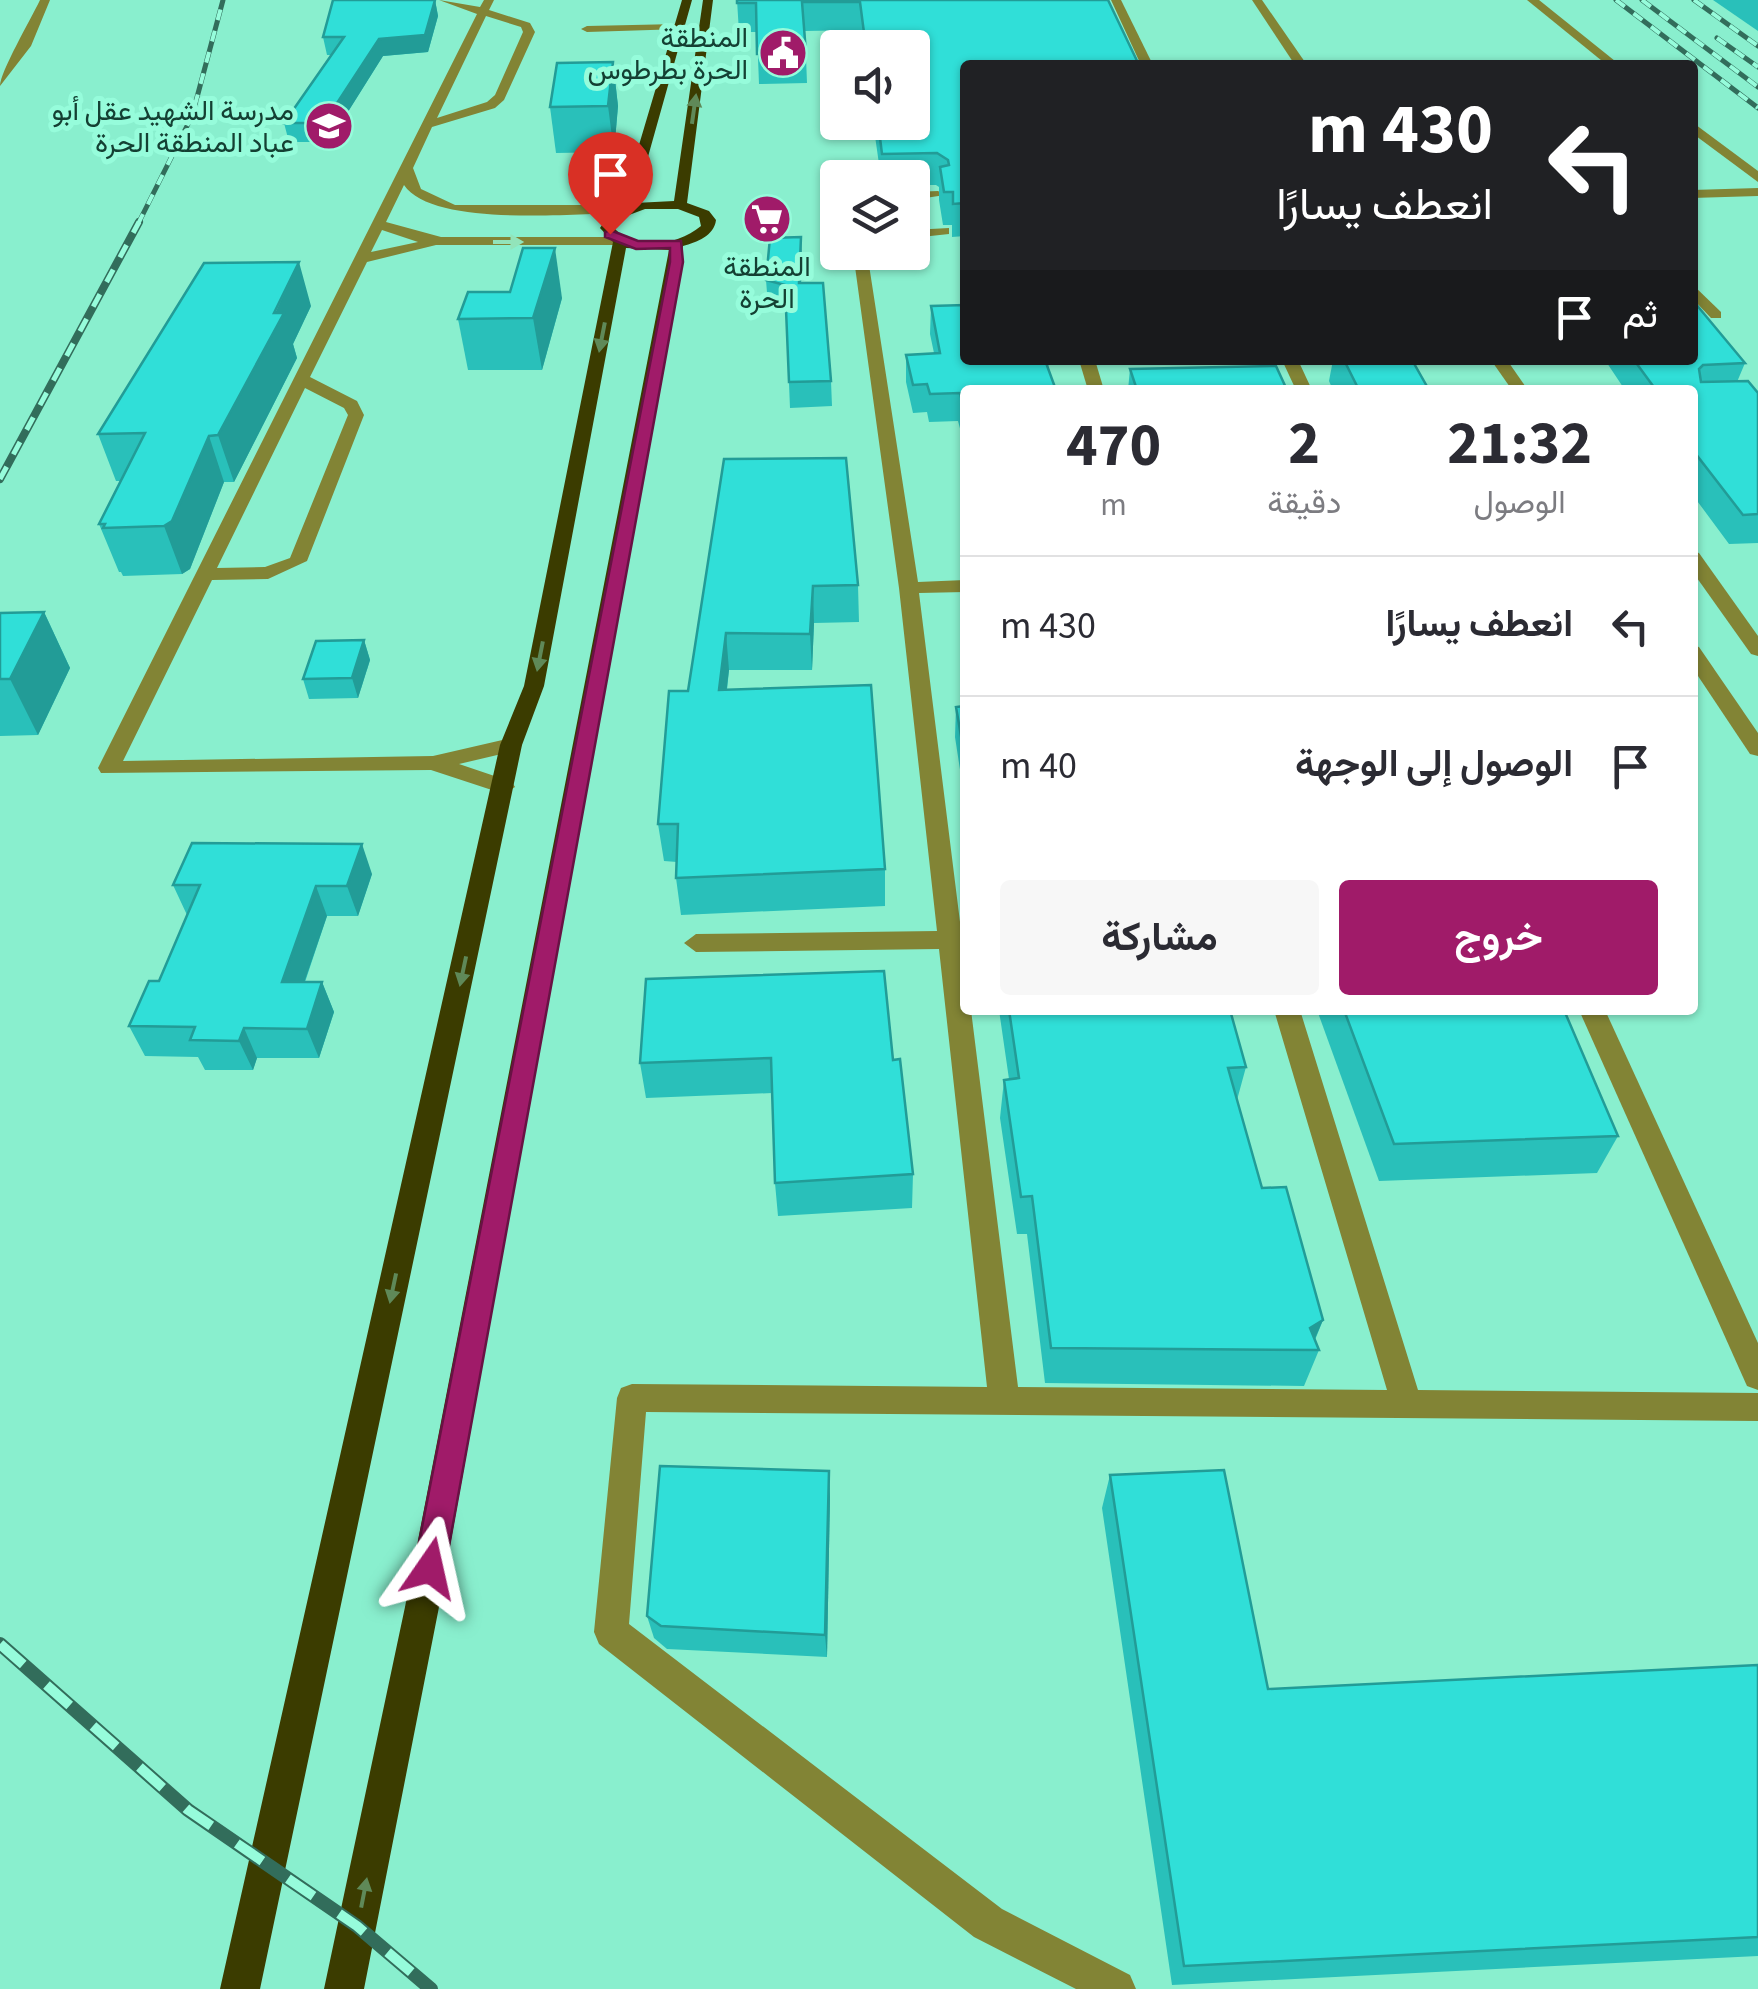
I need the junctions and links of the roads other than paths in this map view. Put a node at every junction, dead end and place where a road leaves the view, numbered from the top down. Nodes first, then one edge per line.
1 (45, 0) edge
2 (444, 0) edge
3 (678, 0) edge
4 (688, 0) edge
5 (708, 0) edge
6 (720, 0) edge
7 (1116, 0) edge
8 (1257, 0) edge
9 (1532, 0) edge
10 (486, 5) edge
11 (707, 20) junction
12 (679, 23) junction
13 (587, 29) dead end
14 (1145, 60) edge
15 (1297, 60) edge
16 (1608, 60) edge
17 (0, 82) edge
18 (427, 125) junction
19 (1698, 131) edge
20 (406, 168) junction
21 (1758, 178) edge
22 (1758, 192) edge
23 (1698, 194) edge
24 (930, 196) edge
25 (938, 196) edge
26 (680, 205) junction
27 (455, 209) junction
28 (627, 210) junction
29 (421, 214) dead end
30 (404, 216) dead end
31 (378, 224) junction
32 (944, 231) dead end
33 (930, 232) edge
34 (620, 241) junction
35 (441, 242) junction
36 (676, 244) junction
37 (361, 259) junction
38 (863, 270) edge
39 (1698, 295) edge
40 (1716, 315) dead end
41 (302, 379) junction
42 (1698, 566) edge
43 (205, 574) junction
44 (960, 586) edge
45 (909, 588) junction
46 (1758, 650) edge
47 (1698, 660) edge
48 (511, 744) junction
49 (1758, 749) edge
50 (433, 763) junction
51 (504, 787) junction
52 (950, 940) junction
53 (696, 943) dead end
54 (1289, 1015) edge
55 (1594, 1015) edge
56 (1758, 1376) edge
57 (1004, 1401) junction
58 (1408, 1404) junction
59 (1758, 1406) edge
60 (240, 1989) edge
61 (344, 1989) edge
62 (1116, 1989) edge

1 - 17 street
2 - 10 street
3 - 12 main road
4 - 12 main road
5 - 11 main road
6 - 11 main road
7 - 14 street
8 - 15 street
9 - 16 street
10 - 18 street
10 - 18 street
26 -> 11 main road
12 - 13 street
12 - 28 main road
18 - 20 street
19 - 21 street
20 - 27 street
20 - 31 street
22 - 23 street
24 - 25 street
26 - 28 main road
26 - 36 main road
27 - 28 street
27 - 29 street
28 - 34 main road
30 - 31 street
31 - 35 street
31 - 37 street
32 - 33 street
35 -> 34 street
34 - 36 main road
34 -> 48 main road
35 - 37 street
61 -> 36 main road
37 - 41 street
38 - 45 street
39 - 40 street
41 - 43 street
41 - 43 street
42 - 46 street
43 - 50 street
44 - 45 street
45 - 52 street
47 - 49 street
48 - 50 street
48 - 51 main road
50 - 51 street
51 -> 60 main road
52 - 53 street
52 - 57 street
54 - 58 street
55 - 56 street
57 - 58 street
57 - 62 street
58 - 59 street

